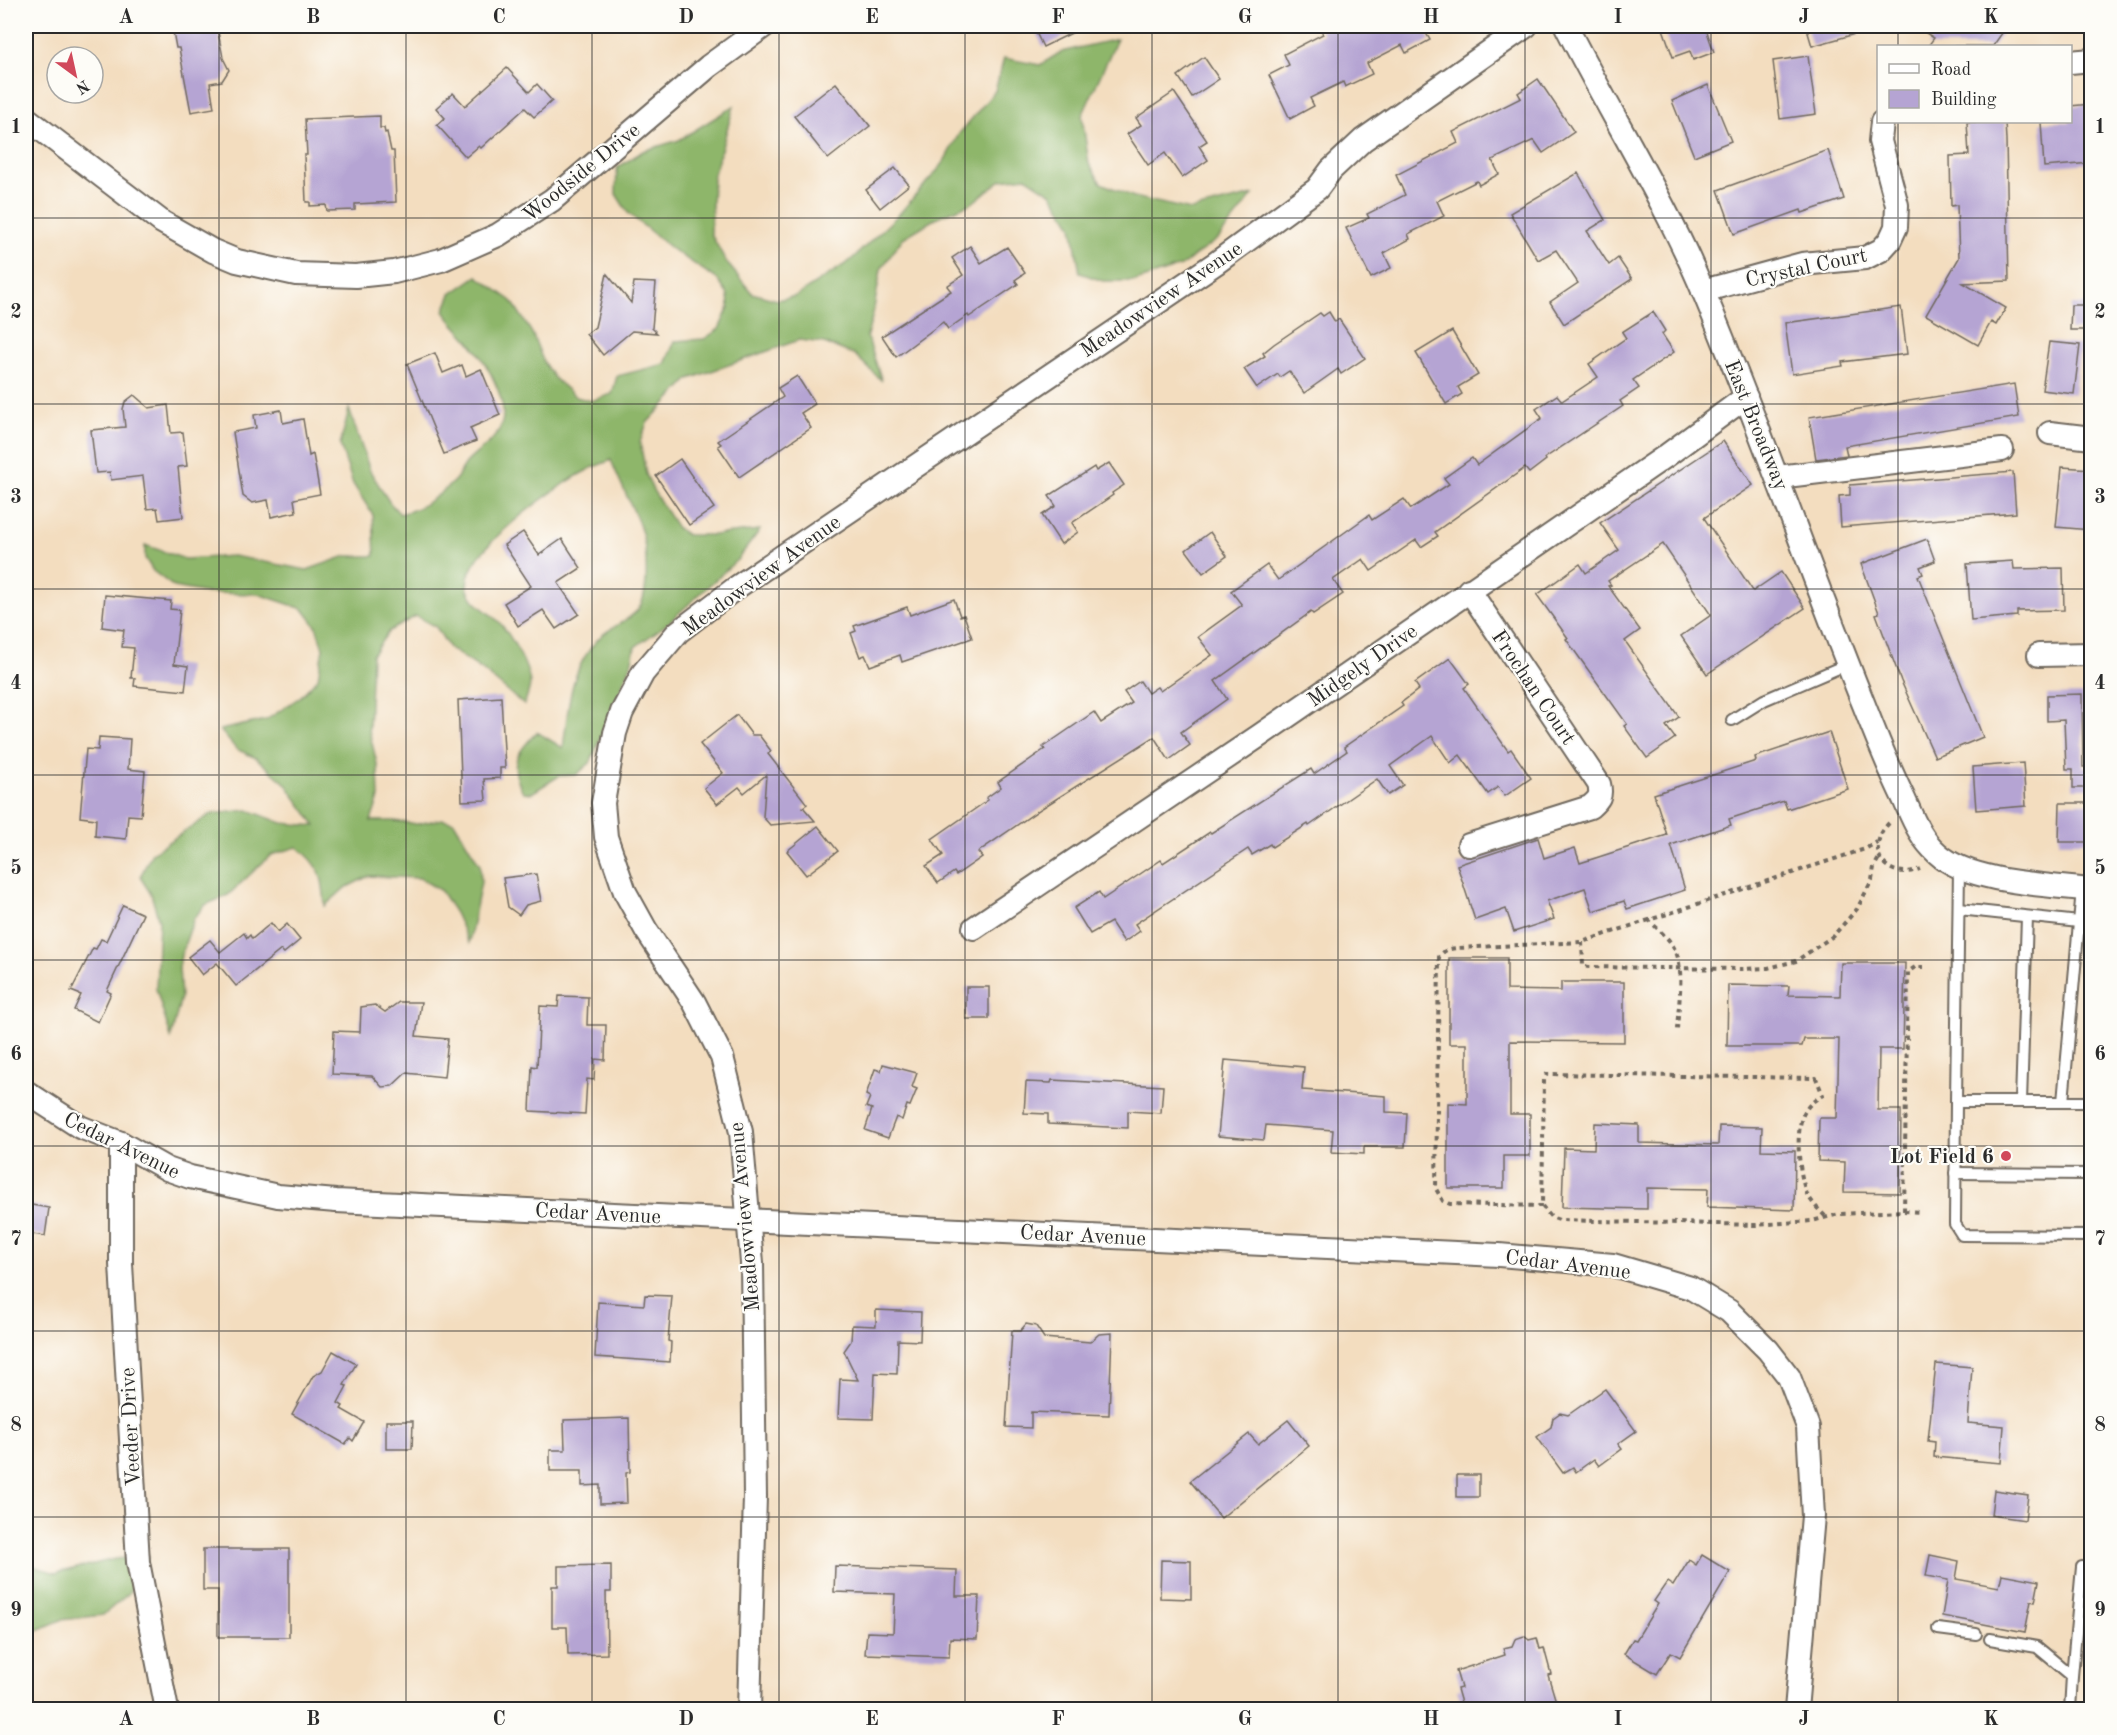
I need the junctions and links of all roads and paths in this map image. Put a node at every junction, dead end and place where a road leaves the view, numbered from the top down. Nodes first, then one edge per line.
1 (764, 26) edge
2 (1526, 26) edge
3 (1566, 26) edge
4 (2091, 60) edge
5 (2072, 62) edge
6 (26, 118) edge
7 (1882, 123) edge
8 (1703, 291) junction
9 (1746, 397) junction
10 (2050, 433) dead end
11 (2091, 438) edge
12 (2002, 450) dead end
13 (1778, 477) junction
14 (1469, 590) junction
15 (2091, 654) edge
16 (2039, 655) dead end
17 (1848, 664) junction
18 (1732, 720) dead end
19 (1891, 821) dead end
20 (1877, 842) junction
21 (1469, 845) dead end
22 (1879, 858) junction
23 (1920, 868) dead end
24 (1959, 868) junction
25 (2087, 890) edge
26 (1959, 909) junction
27 (2027, 917) junction
28 (1648, 919) junction
29 (2079, 922) junction
30 (974, 928) dead end
31 (1582, 942) junction
32 (1924, 967) dead end
33 (1680, 968) junction
34 (1677, 1030) dead end
35 (26, 1092) edge
36 (2062, 1101) junction
37 (1956, 1102) junction
38 (2021, 1102) junction
39 (2091, 1102) edge
40 (121, 1143) junction
41 (1955, 1173) junction
42 (2091, 1174) edge
43 (1542, 1206) junction
44 (1904, 1211) junction
45 (1920, 1212) dead end
46 (1825, 1216) junction
47 (748, 1220) junction
48 (2091, 1236) edge
49 (2082, 1567) dead end
50 (1938, 1629) dead end
51 (1976, 1634) dead end
52 (1990, 1639) dead end
53 (2072, 1676) junction
54 (167, 1710) edge
55 (749, 1710) edge
56 (1796, 1710) edge
57 (2070, 1710) edge

1 - 6 street, Woodside Drive
2 - 47 street, Meadowview Avenue
3 - 8 street, East Broadway
4 - 5 street
7 - 8 street, Crystal Court
8 - 9 street, East Broadway
9 - 13 street, East Broadway
9 - 14 street, Midgely Drive
10 - 11 street
12 - 13 street
13 - 17 street, East Broadway
14 - 21 street, Frochan Court
14 - 30 street, Midgely Drive
15 - 16 street
17 - 18 lane
17 - 24 street, East Broadway
19 - 20 path
20 - 22 path
20 - 28 path
22 - 23 path
22 - 33 path
24 - 25 street
24 - 26 lane
25 - 29 lane
26 - 27 lane
26 - 37 lane
27 - 29 lane
27 - 38 lane
28 - 31 path
28 - 33 path
29 - 36 lane
31 - 33 path
31 - 43 path
32 - 44 path
33 - 34 path
35 - 40 street, Cedar Avenue
36 - 38 lane
36 - 39 lane
37 - 38 lane
37 - 41 lane
40 - 47 street, Cedar Avenue
40 - 54 street, Veeder Drive
41 - 42 lane
41 - 48 lane
43 - 46 path
43 - 46 path
44 - 45 path
44 - 46 path
47 - 55 street, Meadowview Avenue
47 - 56 street, Cedar Avenue
49 - 53 lane
50 - 51 lane
52 - 53 lane
53 - 57 lane

